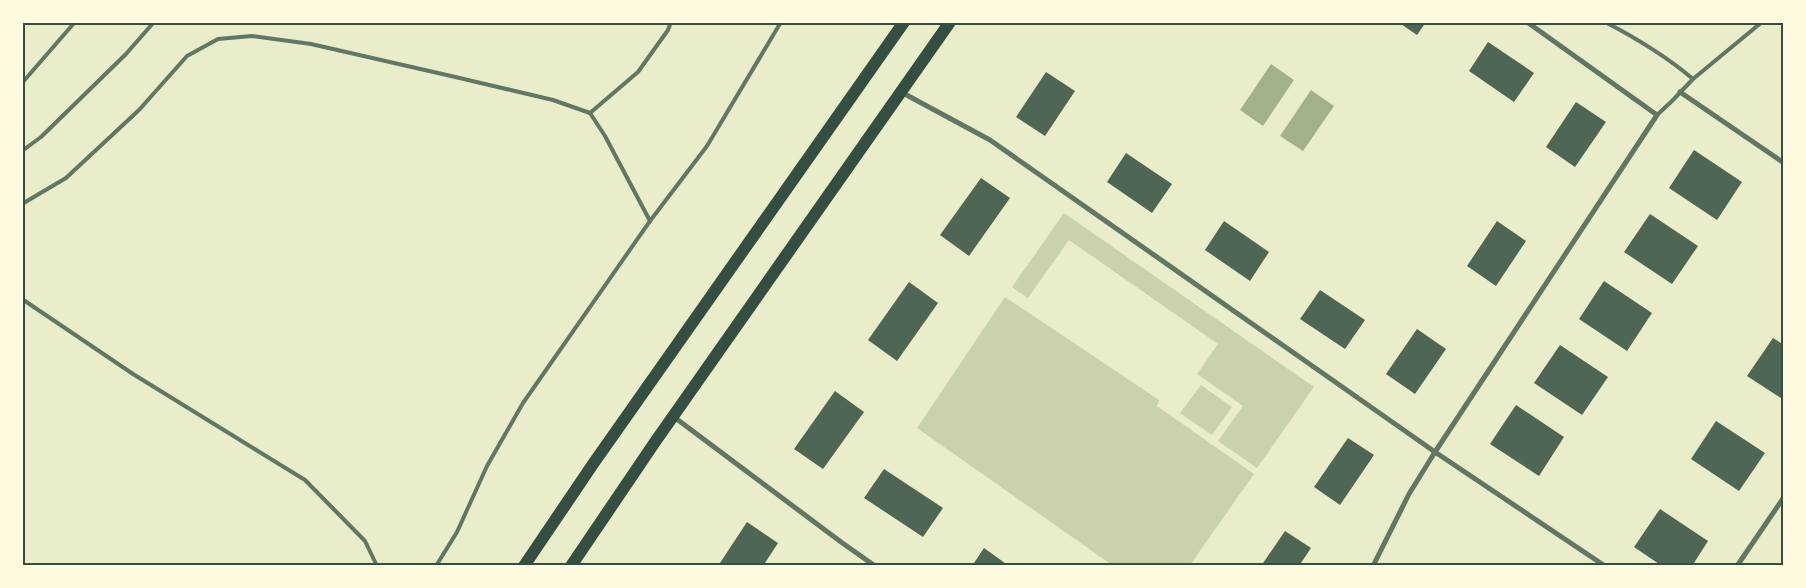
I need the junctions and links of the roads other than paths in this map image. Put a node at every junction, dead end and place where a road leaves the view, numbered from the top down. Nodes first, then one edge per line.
1 (74, 22) edge
2 (154, 22) edge
3 (670, 22) edge
4 (781, 22) edge
5 (904, 22) edge
6 (950, 22) edge
7 (1527, 22) edge
8 (1606, 22) edge
9 (1762, 22) edge
10 (1693, 79) junction
11 (22, 83) edge
12 (901, 92) junction
13 (1680, 92) junction
14 (590, 113) junction
15 (1656, 115) junction
16 (22, 150) edge
17 (1784, 163) edge
18 (22, 204) edge
19 (650, 220) junction
20 (22, 299) edge
21 (674, 416) junction
22 (1434, 452) junction
23 (1784, 497) edge
24 (377, 566) edge
25 (436, 566) edge
26 (524, 566) edge
27 (571, 566) edge
28 (875, 566) edge
29 (1373, 566) edge
30 (1605, 566) edge
31 (1737, 566) edge

1 - 11 lane
2 - 16 lane
3 - 14 lane
4 - 19 lane
5 - 26 main road
6 - 12 main road
7 - 15 street
8 - 10 lane
9 - 10 lane
10 - 13 lane
12 - 21 main road
12 - 22 street
13 - 15 lane
13 - 17 street
14 - 18 lane
14 - 19 lane
15 - 22 street
19 - 25 lane
20 - 24 lane
21 - 27 main road
21 - 28 street
22 - 29 street
22 - 30 street
23 - 31 street

